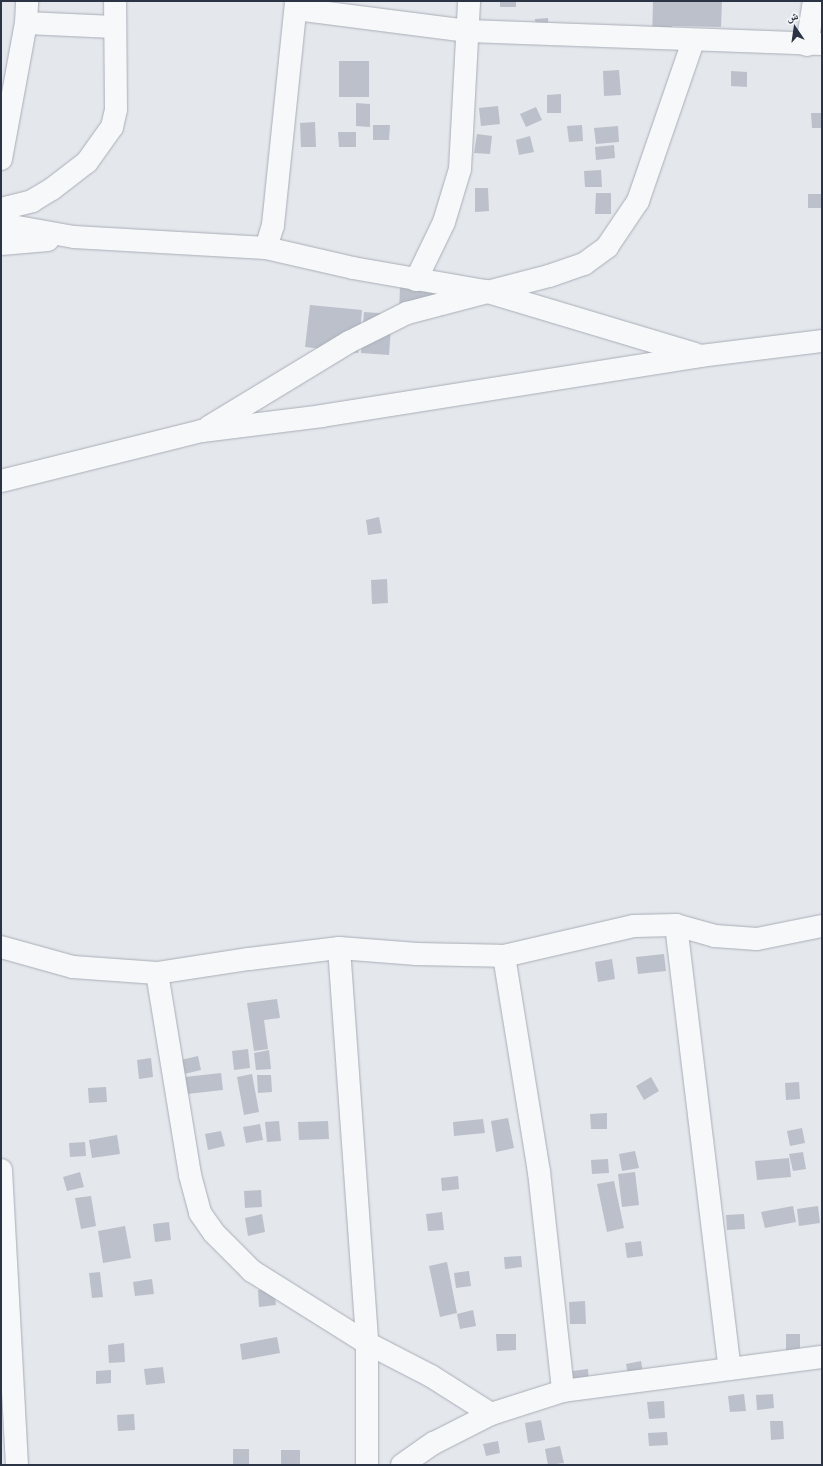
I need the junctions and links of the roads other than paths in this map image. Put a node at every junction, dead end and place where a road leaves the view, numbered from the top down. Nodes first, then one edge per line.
1 (27, 1) edge
2 (115, 1) edge
3 (469, 1) edge
4 (296, 5) edge
5 (816, 8) edge
6 (26, 23) junction
7 (114, 27) junction
8 (468, 31) junction
9 (693, 41) junction
10 (814, 45) edge
11 (1, 159) edge
12 (1, 209) edge
13 (1, 224) edge
14 (74, 237) junction
15 (1, 244) edge
16 (266, 248) junction
17 (416, 280) junction
18 (485, 291) junction
19 (822, 341) edge
20 (700, 356) junction
21 (202, 431) junction
22 (6, 482) edge
23 (676, 925) junction
24 (822, 926) edge
25 (1, 947) edge
26 (339, 948) junction
27 (504, 956) junction
28 (157, 974) junction
29 (1, 1170) edge
30 (367, 1343) junction
31 (822, 1357) edge
32 (730, 1368) junction
33 (563, 1391) junction
34 (491, 1414) junction
35 (1, 1437) edge
36 (17, 1461) edge
37 (367, 1465) edge
38 (402, 1465) edge

1 - 6 street
2 - 7 street
3 - 8 street
4 - 8 street
4 - 16 street
5 - 10 street
6 - 7 street
6 - 11 street
7 - 12 street
8 - 9 street
8 - 17 street
9 - 10 street
9 - 18 street
13 - 14 street
14 - 15 street
14 - 16 street
16 - 17 street
17 - 18 street
18 - 20 street
18 - 21 street
19 - 20 street
20 - 21 street
21 - 22 street
23 - 24 street
23 - 27 street
23 - 32 street
25 - 28 street
26 - 27 street
26 - 28 street
26 - 30 street
27 - 33 street
28 - 30 street
29 - 36 street
30 - 34 street
30 - 37 street
31 - 32 street
32 - 33 street
33 - 34 street
34 - 38 street
35 - 36 street

